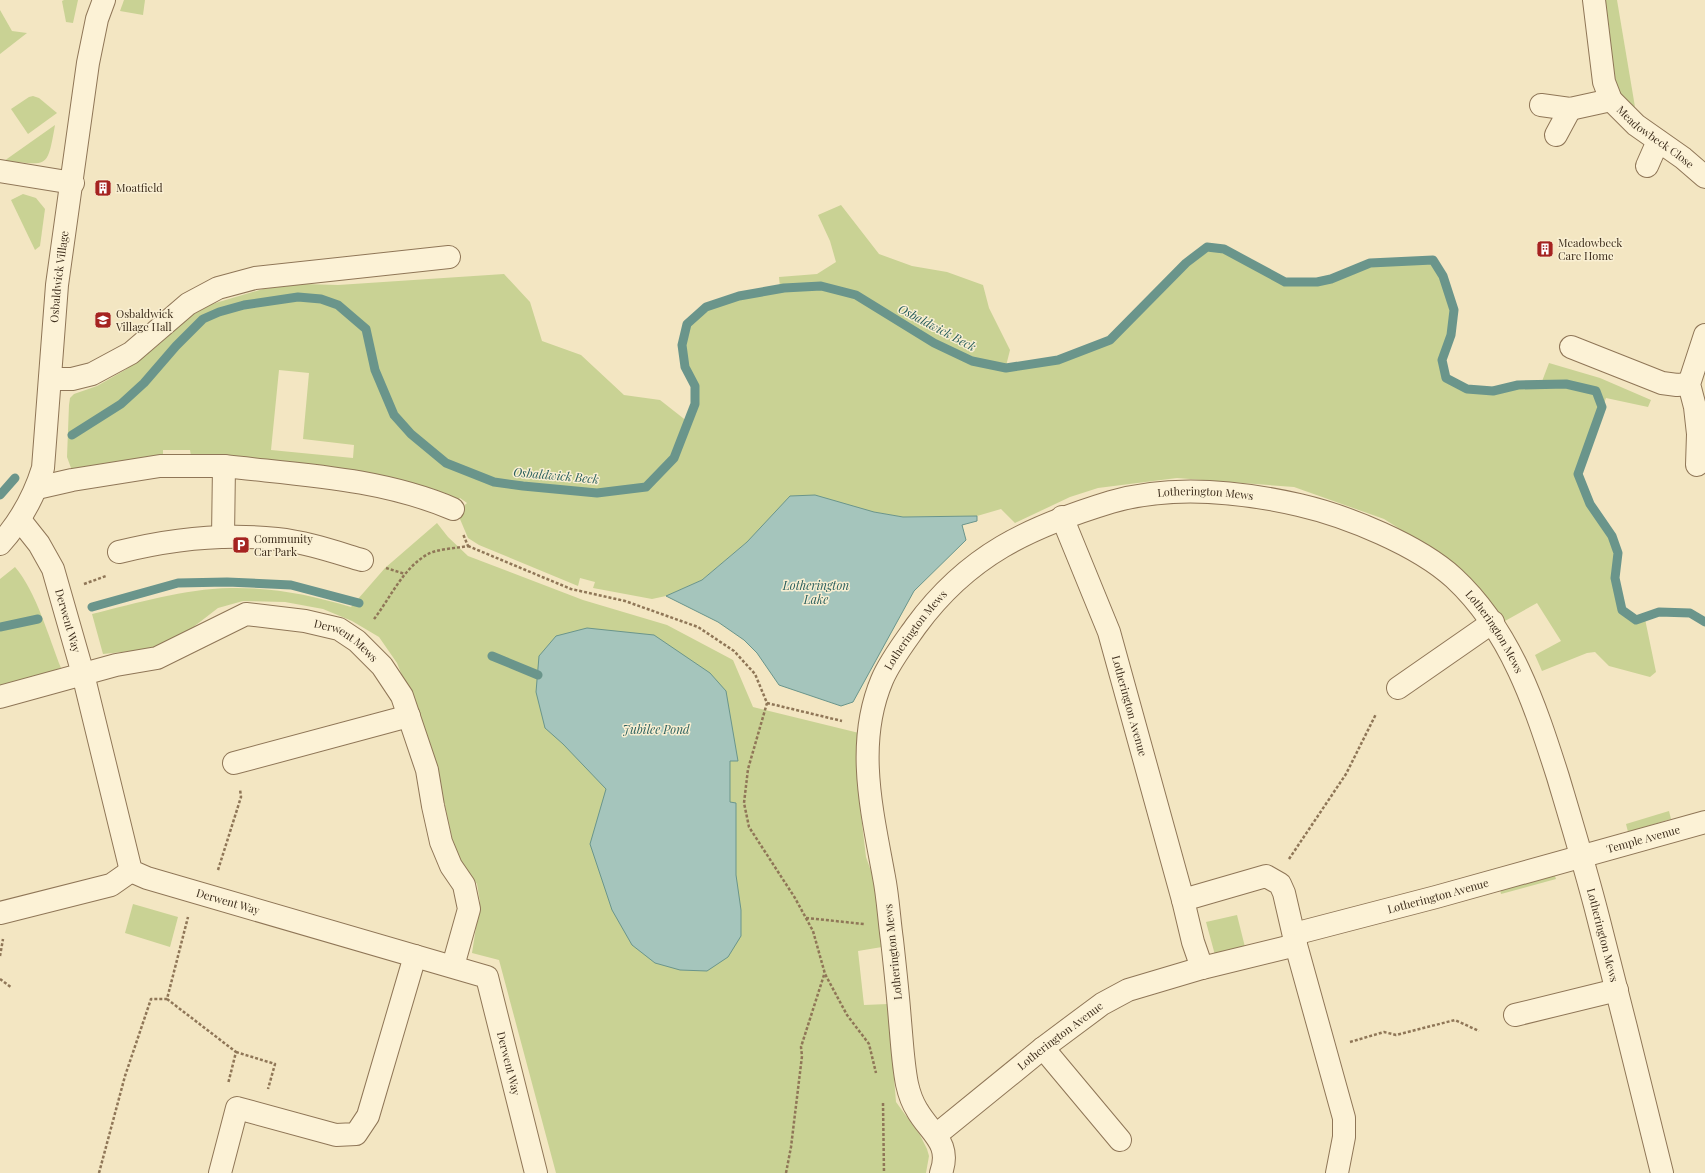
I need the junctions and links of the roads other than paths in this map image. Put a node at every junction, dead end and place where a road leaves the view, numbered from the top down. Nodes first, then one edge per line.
1 (104, 0) edge
2 (1594, 0) edge
3 (1611, 100) junction
4 (1540, 105) dead end
5 (1570, 109) junction
6 (1556, 135) dead end
7 (1658, 141) junction
8 (1647, 166) dead end
9 (0, 171) edge
10 (1705, 177) edge
11 (73, 183) junction
12 (449, 257) dead end
13 (1705, 335) edge
14 (1571, 347) dead end
15 (50, 379) junction
16 (1689, 384) junction
17 (1697, 465) dead end
18 (224, 466) junction
19 (37, 488) junction
20 (453, 510) road end
21 (1062, 517) junction
22 (20, 520) junction
23 (223, 537) junction
24 (0, 544) edge
25 (120, 552) road end
26 (362, 560) dead end
27 (1493, 622) junction
28 (83, 674) junction
29 (1398, 688) dead end
30 (0, 697) edge
31 (409, 716) junction
32 (234, 763) road end
33 (1705, 822) edge
34 (1582, 856) junction
35 (131, 871) junction
36 (1183, 900) junction
37 (0, 913) edge
38 (1295, 940) junction
39 (415, 956) junction
40 (453, 966) junction
41 (1202, 968) junction
42 (1617, 990) junction
43 (1515, 1015) dead end
44 (1043, 1048) junction
45 (936, 1135) junction
46 (1120, 1140) dead end
47 (220, 1173) edge
48 (536, 1173) edge
49 (941, 1173) edge
50 (1337, 1173) edge
51 (1662, 1173) edge

1 - 11 street, Osbaldwick Village
2 - 3 street, Meadowbeck Close
3 - 5 street
3 - 7 street, Meadowbeck Close
4 - 5 street
5 - 6 street
7 - 8 street
7 - 10 street, Meadowbeck Close
9 - 11 street
11 - 15 street, Osbaldwick Village
12 - 15 street
13 - 16 street
14 - 16 street
15 - 19 street, Osbaldwick Village
16 - 17 street
18 - 19 street
18 - 20 street
18 - 23 street
19 - 22 street, Osbaldwick Village
21 - 27 street, Lotherington Mews
21 - 36 street, Lotherington Avenue
21 - 45 street, Lotherington Mews
22 - 24 street, Osbaldwick Village
22 - 28 street, Derwent Way
23 - 25 street
23 - 26 street
27 - 29 street
27 - 34 street, Lotherington Mews
28 - 30 street, Derwent Mews
28 - 31 street, Derwent Mews
28 - 35 street, Derwent Way
31 - 32 street
31 - 40 street, Derwent Mews
33 - 34 street, Temple Avenue
34 - 38 street, Lotherington Avenue
34 - 42 street, Lotherington Mews
35 - 37 street
35 - 39 street, Derwent Way
36 - 38 street
36 - 41 street, Lotherington Avenue
38 - 41 street, Lotherington Avenue
38 - 50 street
39 - 40 street, Derwent Way
39 - 47 street
40 - 48 street, Derwent Way
41 - 44 street, Lotherington Avenue
42 - 43 street
42 - 51 street, Lotherington Mews
44 - 45 street, Lotherington Avenue
44 - 46 street
45 - 49 street, Lotherington Mews

